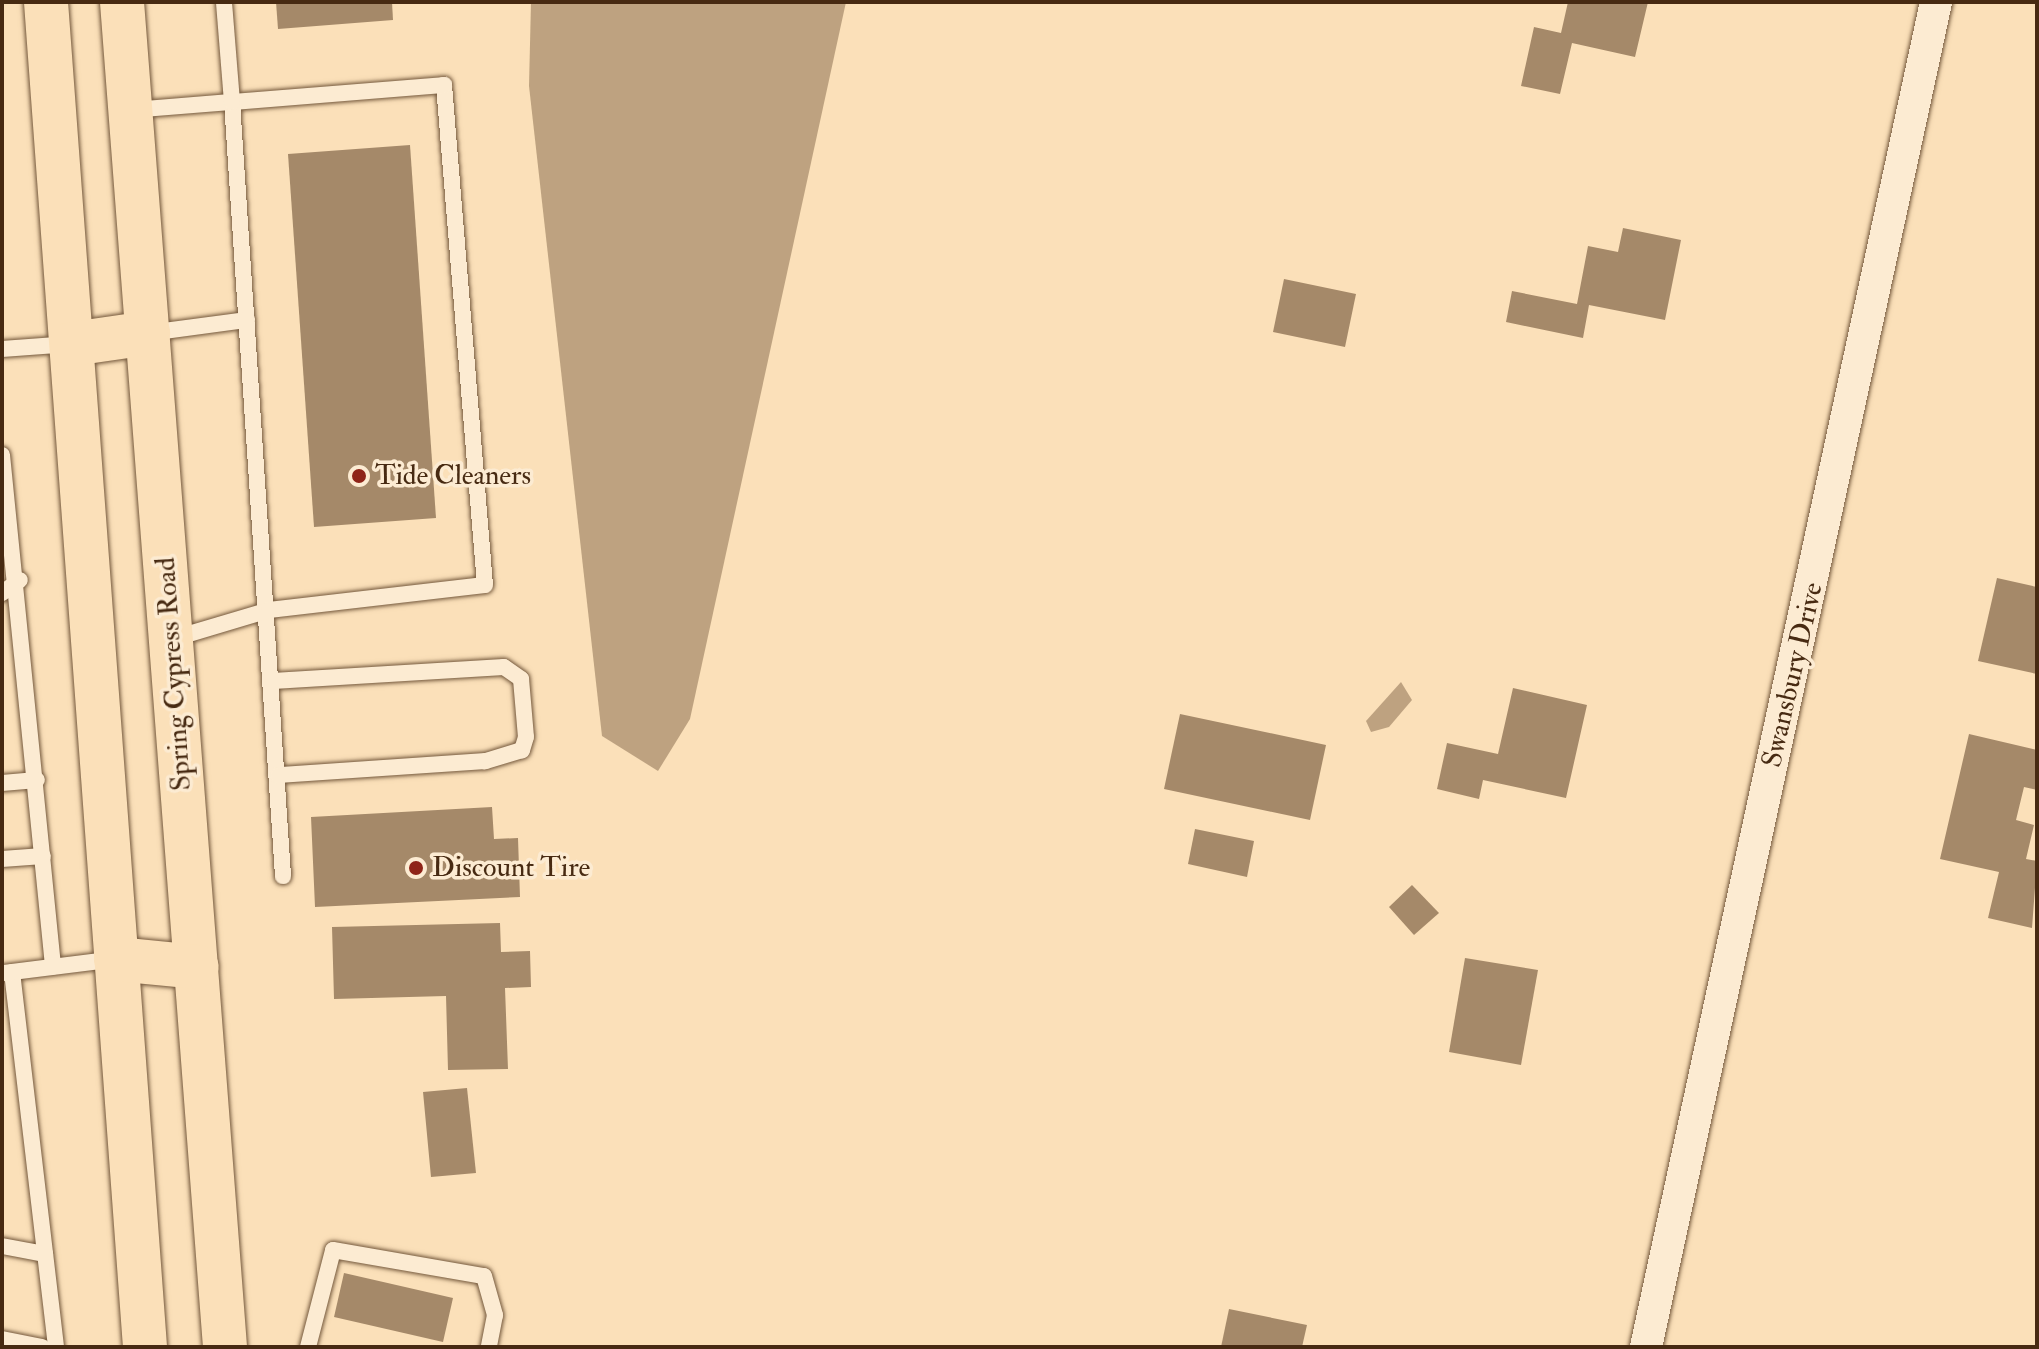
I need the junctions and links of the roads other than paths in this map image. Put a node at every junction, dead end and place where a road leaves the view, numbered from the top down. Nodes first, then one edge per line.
1 (46, 2) edge
2 (122, 2) edge
3 (224, 2) edge
4 (1936, 2) edge
5 (232, 102) junction
6 (131, 110) junction
7 (247, 320) junction
8 (148, 333) junction
9 (72, 344) junction
10 (2, 349) edge
11 (2, 455) edge
12 (20, 580) junction
13 (2, 593) edge
14 (269, 610) junction
15 (171, 639) junction
16 (273, 681) junction
17 (278, 775) junction
18 (37, 780) junction
19 (2, 783) edge
20 (43, 856) junction
21 (2, 859) edge
22 (283, 876) dead end
23 (116, 959) junction
24 (53, 966) junction
25 (197, 967) junction
26 (7, 972) edge
27 (2, 1246) edge
28 (45, 1254) junction
29 (2, 1339) edge
30 (308, 1346) edge
31 (42, 1347) edge
32 (56, 1347) edge
33 (145, 1347) edge
34 (225, 1347) edge
35 (290, 1347) edge
36 (489, 1347) edge
37 (1646, 1347) edge

1 - 9 main road
2 - 6 main road, Spring Cypress Road
3 - 5 lane
4 - 37 street, Swansbury Drive
5 - 6 lane
5 - 7 lane
5 - 14 lane
6 - 8 main road, Spring Cypress Road
7 - 8 lane
7 - 14 lane
8 - 9 main road
8 - 15 main road, Spring Cypress Road
9 - 10 lane
9 - 23 main road
11 - 12 lane
12 - 13 lane
12 - 18 lane
14 - 15 lane
14 - 16 lane
15 - 25 main road, Spring Cypress Road
16 - 17 lane
16 - 17 lane
17 - 22 lane
18 - 19 lane
18 - 20 lane
20 - 21 lane
20 - 24 lane
23 - 24 lane
23 - 25 main road
23 - 33 main road
24 - 26 lane
25 - 34 main road, Spring Cypress Road
26 - 28 lane
27 - 28 lane
28 - 32 lane
29 - 31 lane
30 - 35 lane
30 - 36 lane

